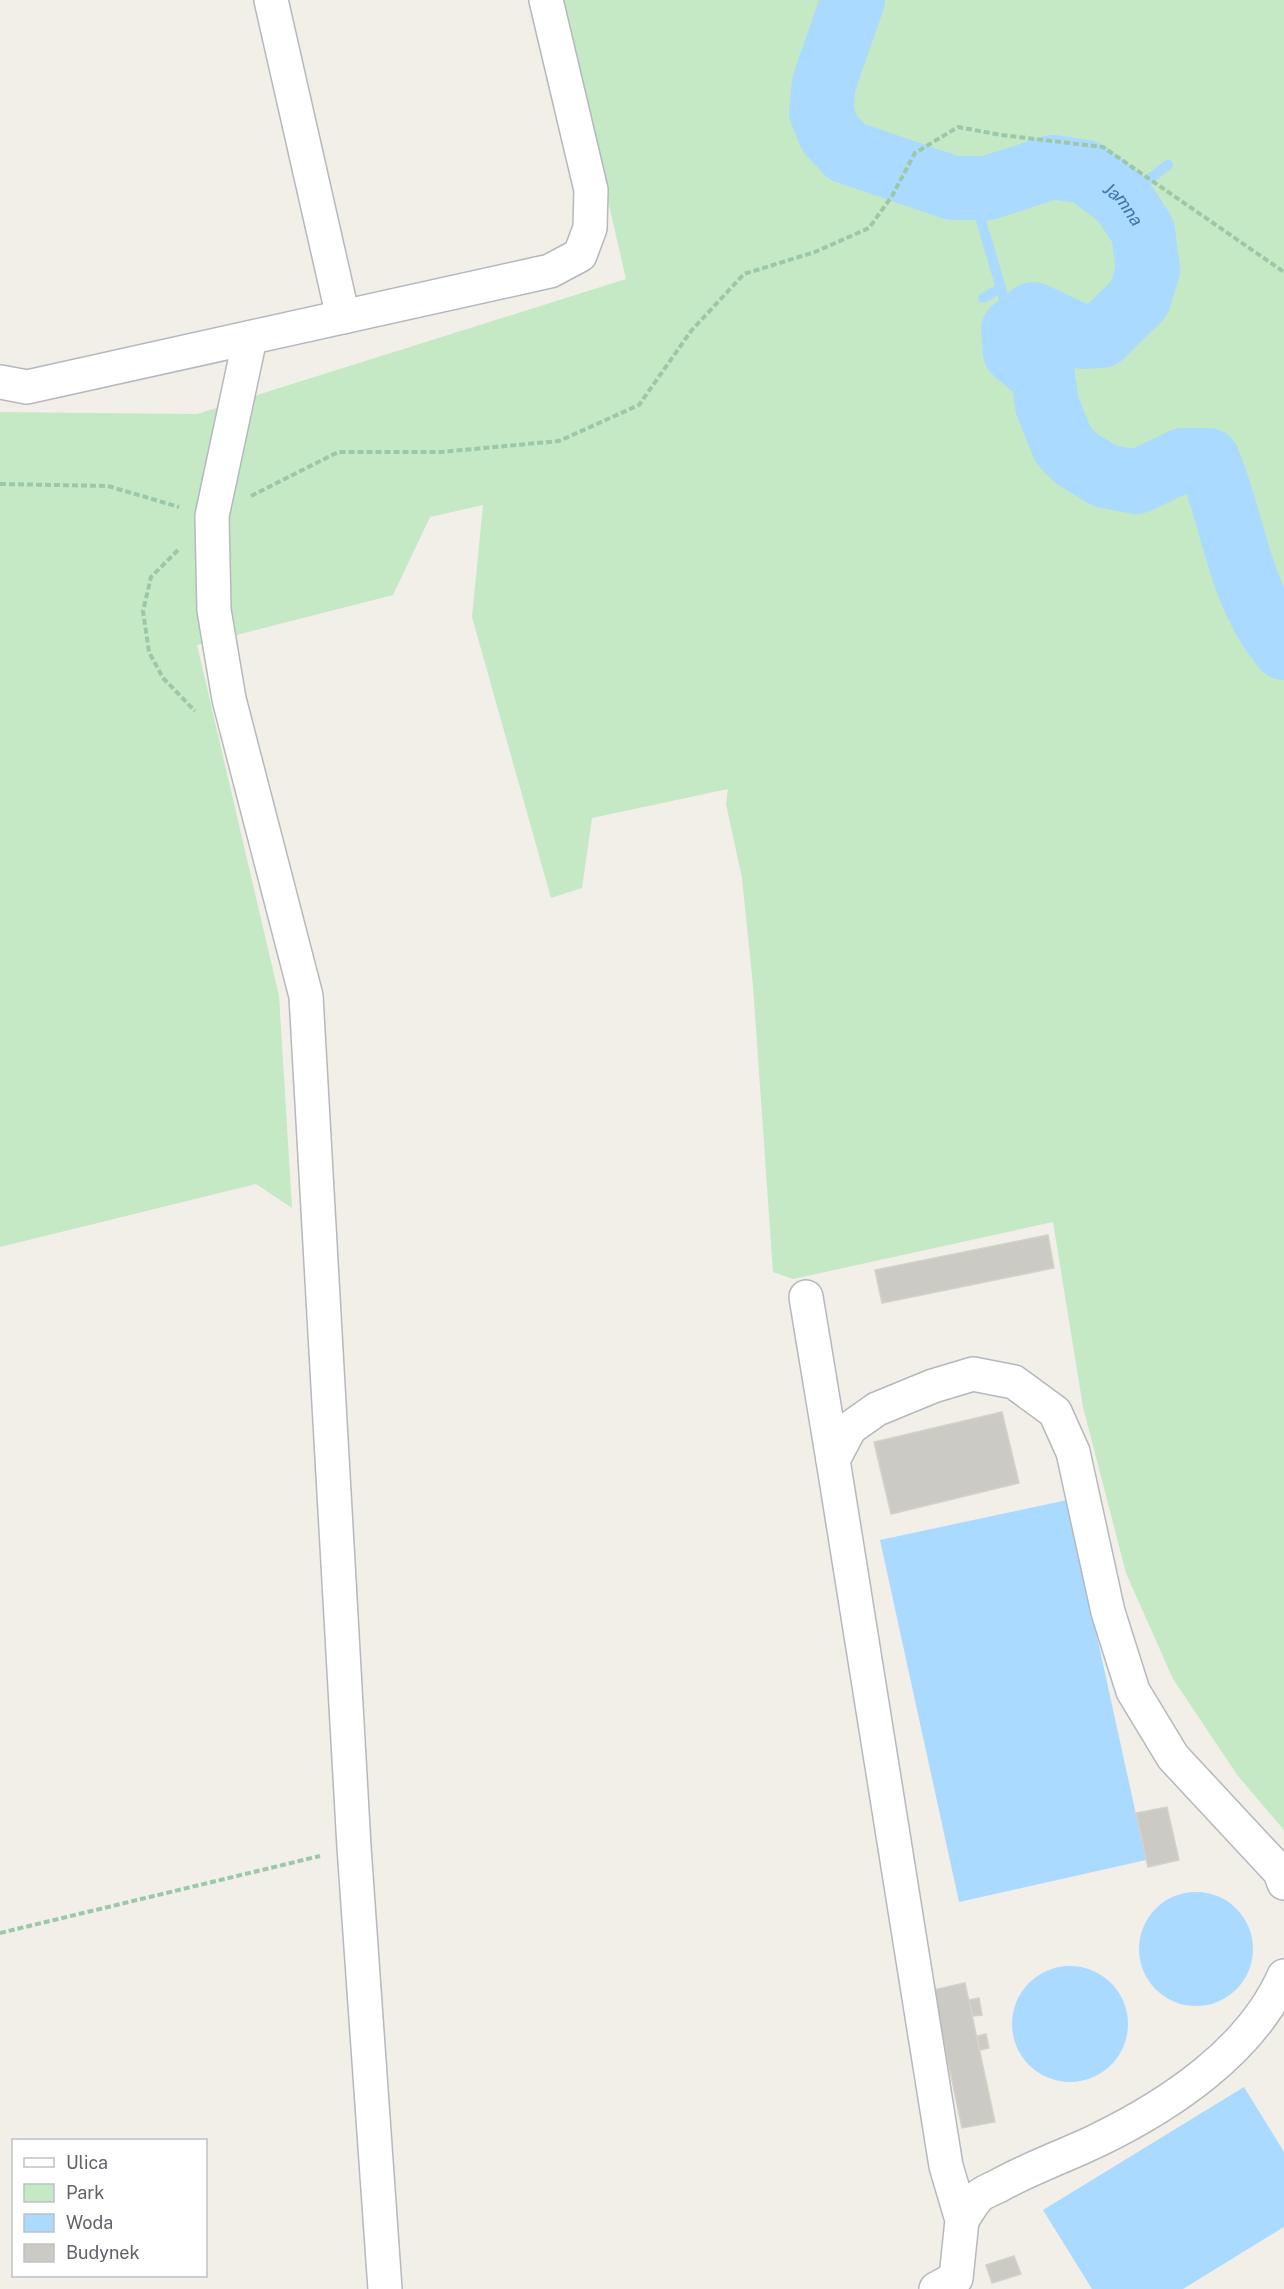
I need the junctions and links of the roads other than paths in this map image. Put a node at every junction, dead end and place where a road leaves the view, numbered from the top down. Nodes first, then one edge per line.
1 (271, 0) edge
2 (546, 0) edge
3 (343, 317) junction
4 (250, 338) junction
5 (0, 382) edge
6 (806, 1297) dead end
7 (833, 1460) junction
8 (1284, 1883) edge
9 (1284, 1976) edge
10 (962, 2220) junction
11 (385, 2289) edge
12 (936, 2289) edge

1 - 3 lane
2 - 3 lane
3 - 4 lane
4 - 5 lane
4 - 11 lane
6 - 7 lane
7 - 8 lane
7 - 10 lane
9 - 10 lane
10 - 12 lane

